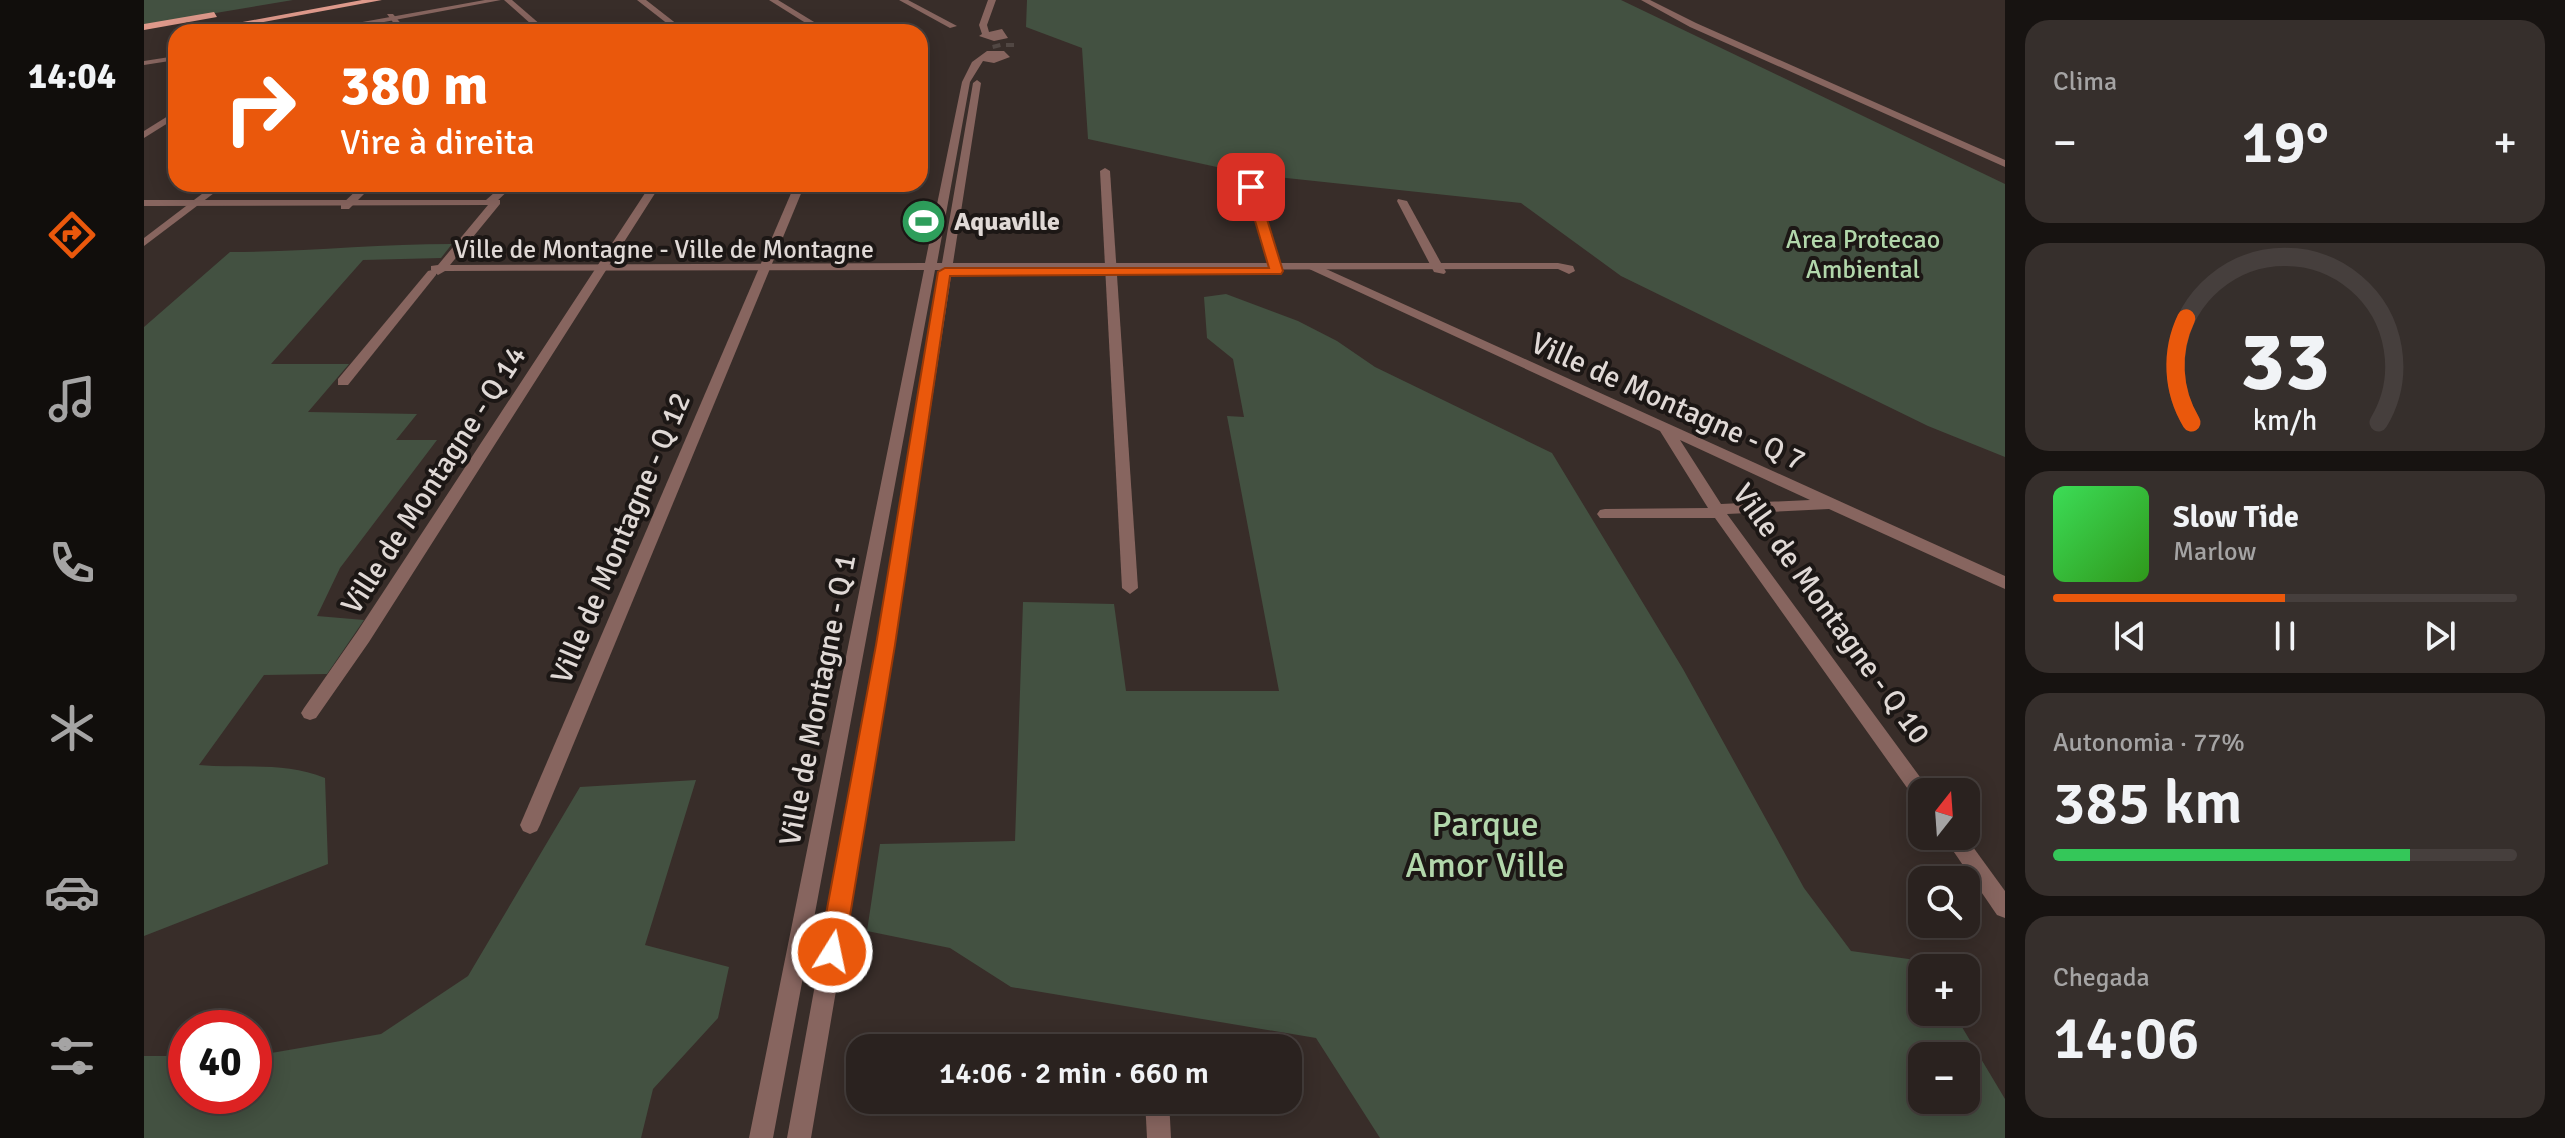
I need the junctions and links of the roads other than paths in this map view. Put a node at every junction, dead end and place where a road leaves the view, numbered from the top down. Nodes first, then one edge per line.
1 (378, 0) edge
2 (477, 0) edge
3 (497, 0) edge
4 (508, 0) edge
5 (641, 0) edge
6 (773, 0) edge
7 (903, 0) edge
8 (992, 0) edge
9 (1001, 0) edge
10 (1645, 0) edge
11 (232, 12) dead end
12 (392, 17) junction
13 (240, 24) edge
14 (349, 24) edge
15 (357, 24) edge
16 (398, 24) edge
17 (536, 24) edge
18 (672, 24) edge
19 (813, 24) edge
20 (953, 26) dead end
21 (144, 27) edge
22 (995, 46) junction
23 (168, 57) edge
24 (144, 61) edge
25 (961, 111) junction
26 (973, 111) junction
27 (168, 122) edge
28 (144, 138) edge
29 (2005, 164) edge
30 (1105, 171) dead end
31 (946, 186) junction
32 (960, 186) junction
33 (1251, 187) dead end
34 (210, 192) edge
35 (361, 192) edge
36 (502, 192) edge
37 (651, 192) edge
38 (797, 192) edge
39 (1402, 201) dead end
40 (492, 203) junction
41 (348, 204) junction
42 (144, 206) edge
43 (192, 206) junction
44 (144, 243) edge
45 (1438, 268) junction
46 (937, 269) junction
47 (1110, 269) junction
48 (1276, 269) junction
49 (1324, 269) junction
50 (1563, 269) dead end
51 (600, 270) junction
52 (765, 270) junction
53 (435, 272) junction
54 (343, 382) dead end
55 (907, 385) junction
56 (928, 385) junction
57 (1664, 424) junction
58 (1848, 501) junction
59 (1830, 503) junction
60 (1718, 511) junction
61 (1605, 514) dead end
62 (2005, 572) edge
63 (2005, 583) edge
64 (1130, 588) dead end
65 (852, 672) junction
66 (881, 673) junction
67 (310, 713) dead end
68 (1911, 778) edge
69 (530, 825) dead end
70 (1963, 850) edge
71 (2005, 908) edge
72 (1158, 1114) edge
73 (761, 1138) edge
74 (799, 1138) edge
75 (1159, 1138) edge

1 - 13 main road
2 - 12 street
3 - 12 street
4 - 17 street
5 - 18 street
6 - 19 street
7 - 20 street
8 - 22 street
9 - 22 street
10 - 29 street
11 - 21 main road
12 - 14 street
12 - 15 street
12 - 16 street
22 - 25 street
22 - 26 street
23 - 24 street
25 - 26 street
25 - 31 street
26 - 32 street
27 - 28 street
30 - 47 street
31 - 32 street
31 - 46 street
32 - 46 street
33 - 48 street
34 - 43 street
35 - 41 street
36 - 40 street
37 - 51 street, Ville de Montagne - Q 14
38 - 52 street, Ville de Montagne - Q 12
39 - 45 street
40 - 41 street
40 - 53 street
41 - 43 street
42 - 43 street
43 - 44 street
45 - 49 street, Ville de Montagne - Ville de Montagne
45 - 50 street, Ville de Montagne - Ville de Montagne
46 - 47 street, Ville de Montagne - Ville de Montagne
46 - 52 street, Ville de Montagne - Ville de Montagne
46 - 55 street, Ville de Montagne - Q 1
46 - 56 street, Ville de Montagne - Q 1
47 - 48 street, Ville de Montagne - Ville de Montagne
47 - 64 street
48 - 49 street, Ville de Montagne - Ville de Montagne
49 - 57 street, Ville de Montagne - Q 7
51 - 52 street, Ville de Montagne - Ville de Montagne
51 - 53 street, Ville de Montagne - Ville de Montagne
51 - 67 street, Ville de Montagne - Q 14
52 - 69 street, Ville de Montagne - Q 12
53 - 54 street
55 - 56 street
55 - 65 street, Ville de Montagne - Q 1
56 - 66 street, Ville de Montagne - Q 1
57 - 58 street, Ville de Montagne - Q 7
57 - 59 street, Ville de Montagne - Q 7
57 - 60 street, Ville de Montagne - Q 10
58 - 59 street
58 - 62 street, Ville de Montagne - Q 7
59 - 60 street
59 - 63 street, Ville de Montagne - Q 7
60 - 61 street
60 - 68 street, Ville de Montagne - Q 10
65 - 66 street
65 - 73 street, Ville de Montagne - Q 1
66 - 74 street, Ville de Montagne - Q 1
70 - 71 street
72 - 75 street

